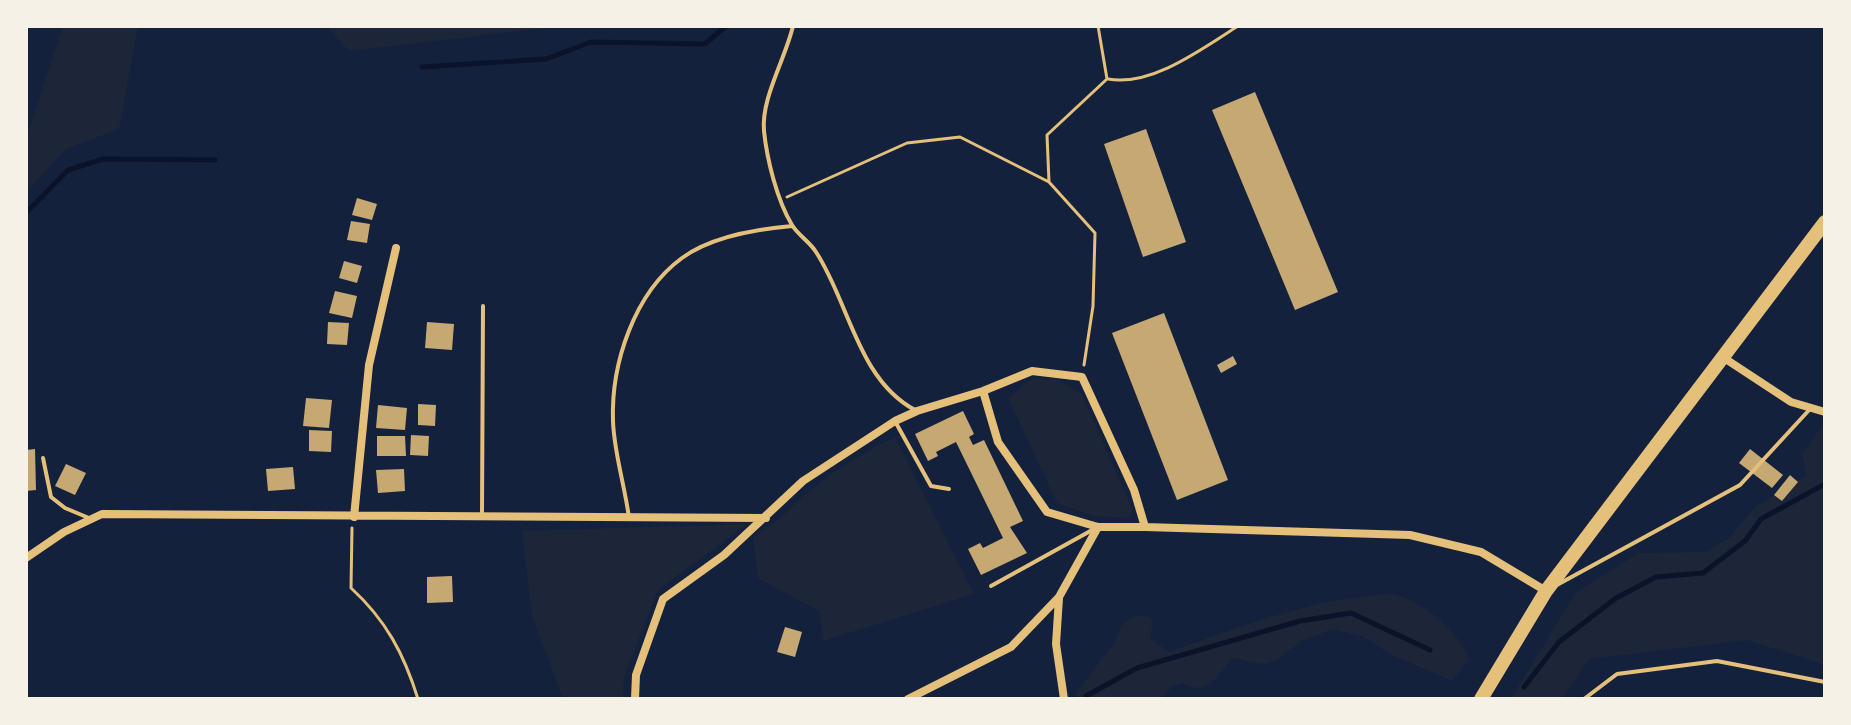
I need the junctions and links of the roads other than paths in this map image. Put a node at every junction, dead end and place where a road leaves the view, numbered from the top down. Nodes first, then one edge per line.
1 (793, 26) edge
2 (1825, 222) edge
3 (792, 226) junction
4 (396, 248) dead end
5 (483, 306) dead end
6 (1721, 356) junction
7 (983, 391) junction
8 (1810, 409) junction
9 (917, 411) junction
10 (1825, 412) edge
11 (895, 421) junction
12 (43, 458) dead end
13 (949, 489) dead end
14 (354, 517) junction
15 (482, 517) junction
16 (629, 518) junction
17 (767, 518) junction
18 (91, 519) junction
19 (1098, 527) junction
20 (1145, 527) junction
21 (26, 558) edge
22 (991, 586) dead end
23 (1546, 591) junction
24 (1059, 597) junction
25 (1825, 682) edge
26 (635, 699) edge
27 (908, 699) edge
28 (1064, 699) edge
29 (1481, 699) edge
30 (1584, 699) edge

1 - 3 lane
2 - 6 highway
3 - 9 lane
3 - 16 lane
4 - 14 street
5 - 15 lane
6 - 8 street
6 - 23 highway
7 - 9 street
7 - 19 street
7 - 20 street
8 - 10 street
8 - 23 lane
9 - 11 street
11 - 13 lane
11 - 17 street
12 - 18 lane
14 - 15 street
14 - 18 street
15 - 16 street
16 - 17 street
17 - 26 street
18 - 21 street
19 - 20 street
19 - 22 lane
19 - 24 street
20 - 23 street
23 - 29 highway
24 - 27 street
24 - 28 street
25 - 30 lane

